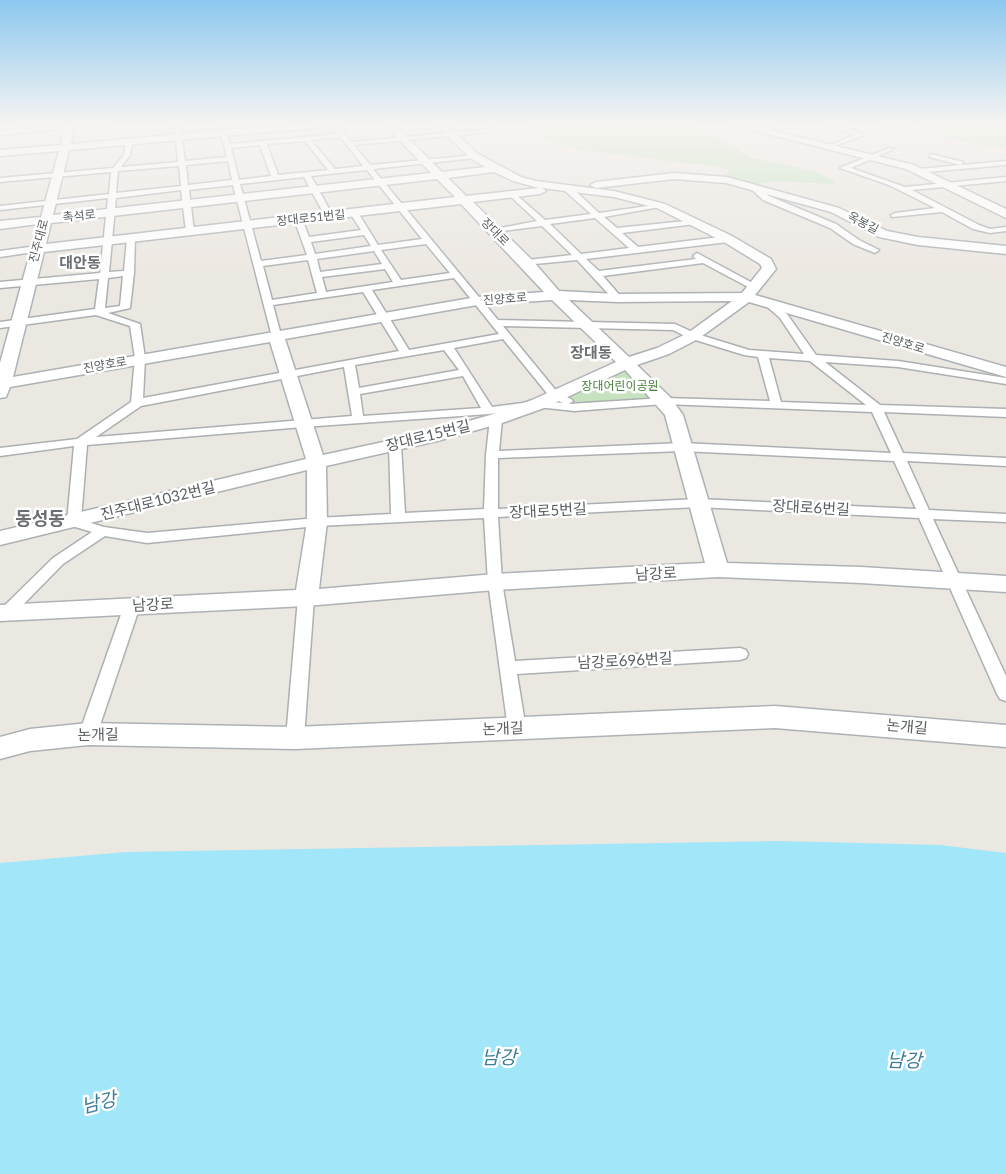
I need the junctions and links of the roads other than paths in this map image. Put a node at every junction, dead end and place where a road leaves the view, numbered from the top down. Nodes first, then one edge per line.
1 (35, 178) edge
2 (56, 178) edge
3 (114, 178) edge
4 (184, 178) edge
5 (237, 178) edge
6 (275, 178) edge
7 (308, 178) edge
8 (377, 178) edge
9 (421, 178) edge
10 (441, 178) edge
11 (514, 178) edge
12 (658, 178) edge
13 (711, 178) edge
14 (875, 178) edge
15 (933, 178) edge
16 (1006, 179) edge
17 (1, 182) edge
18 (238, 182) junction
19 (380, 182) junction
20 (950, 186) junction
21 (184, 187) junction
22 (753, 187) junction
23 (567, 188) junction
24 (903, 189) junction
25 (314, 190) junction
26 (513, 194) junction
27 (112, 196) junction
28 (242, 198) junction
29 (464, 200) junction
30 (50, 202) junction
31 (188, 204) junction
32 (662, 206) junction
33 (400, 207) junction
34 (0, 208) edge
35 (942, 210) junction
36 (1004, 212) edge
37 (110, 213) junction
38 (354, 213) junction
39 (597, 215) junction
40 (895, 215) dead end
41 (328, 216) junction
42 (298, 219) junction
43 (45, 220) junction
44 (695, 222) junction
45 (543, 223) junction
46 (0, 225) edge
47 (248, 225) junction
48 (1006, 229) edge
49 (494, 230) junction
50 (190, 231) junction
51 (367, 232) junction
52 (615, 232) junction
53 (130, 238) junction
54 (728, 239) junction
55 (306, 240) junction
56 (108, 241) junction
57 (428, 241) junction
58 (670, 246) junction
59 (378, 248) junction
60 (37, 249) junction
61 (636, 250) junction
62 (875, 250) dead end
63 (1006, 250) edge
64 (0, 254) edge
65 (579, 257) junction
66 (312, 258) junction
67 (706, 260) junction
68 (527, 263) junction
69 (258, 264) junction
70 (388, 266) junction
71 (129, 273) junction
72 (597, 274) junction
73 (455, 275) junction
74 (103, 276) junction
75 (317, 276) junction
76 (29, 282) junction
77 (398, 283) junction
78 (0, 285) edge
79 (366, 288) junction
80 (750, 292) junction
81 (322, 295) junction
82 (555, 295) junction
83 (594, 296) junction
84 (617, 298) junction
85 (477, 301) junction
86 (268, 303) junction
87 (768, 303) junction
88 (571, 309) junction
89 (100, 311) junction
90 (383, 316) junction
91 (17, 322) junction
92 (496, 324) junction
93 (588, 324) junction
94 (0, 325) edge
95 (276, 334) junction
96 (506, 336) junction
97 (693, 336) junction
98 (446, 345) junction
99 (405, 352) junction
100 (763, 355) junction
101 (811, 356) junction
102 (140, 358) junction
103 (4, 360) edge
104 (349, 362) junction
105 (627, 363) junction
106 (466, 372) junction
107 (1006, 372) edge
108 (52, 374) junction
109 (287, 374) junction
110 (1006, 381) edge
111 (1, 387) edge
112 (353, 392) junction
113 (554, 395) junction
114 (664, 400) junction
115 (138, 403) junction
116 (538, 404) junction
117 (776, 404) junction
118 (0, 407) edge
119 (580, 407) junction
120 (876, 407) junction
121 (1006, 413) edge
122 (492, 415) junction
123 (358, 419) junction
124 (303, 423) junction
125 (81, 442) junction
126 (395, 445) junction
127 (682, 447) junction
128 (0, 452) edge
129 (492, 455) junction
130 (899, 457) junction
131 (316, 462) junction
132 (1006, 462) edge
133 (698, 503) junction
134 (924, 513) junction
135 (491, 514) junction
136 (1006, 518) edge
137 (398, 519) junction
138 (74, 522) junction
139 (317, 522) junction
140 (103, 531) junction
141 (0, 538) edge
142 (718, 570) junction
143 (955, 581) junction
144 (495, 582) junction
145 (1006, 584) edge
146 (306, 598) junction
147 (132, 606) junction
148 (3, 613) edge
149 (740, 654) dead end
150 (1000, 666) edge
151 (509, 668) junction
152 (1006, 694) edge
153 (517, 728) junction
154 (88, 734) junction
155 (1006, 736) edge
156 (295, 738) junction
157 (0, 748) edge

1 - 17 street
2 - 30 street, 진주대로
3 - 27 street
4 - 21 street
5 - 18 street
6 - 18 street
7 - 25 street
8 - 19 street
9 - 19 street, 촉석로
10 - 29 street, 장대로
11 - 23 street
12 - 23 street, 옥봉길
13 - 22 street, 옥봉길
14 - 24 street
15 - 20 street
16 - 20 street
18 - 21 street
18 - 28 street
19 - 25 street, 촉석로
19 - 33 street
20 - 24 street
20 - 36 street
21 - 27 street
21 - 31 street
22 - 62 street, 옥봉길
22 - 63 street, 옥봉길
23 - 26 street, 옥봉길
23 - 32 street
23 - 39 street
24 - 35 street
25 - 28 street, 촉석로
25 - 41 street
26 - 29 street, 옥봉길
26 - 45 street
27 - 30 street
27 - 37 street
28 - 31 street, 촉석로
28 - 47 street
29 - 33 street, 장대로51번길
29 - 49 street, 장대로
30 - 34 street
30 - 43 street, 진주대로
31 - 37 street, 촉석로
31 - 50 street
32 - 39 street
32 - 44 street
33 - 38 street, 장대로51번길
33 - 57 street
35 - 40 street
35 - 48 street
37 - 43 street, 촉석로
37 - 56 street
38 - 41 street, 장대로51번길
38 - 51 street
39 - 45 street
39 - 52 street
41 - 42 street, 장대로51번길
42 - 47 street, 장대로51번길
42 - 55 street
43 - 46 street, 촉석로
43 - 60 street, 진주대로
44 - 52 street
44 - 54 street
45 - 49 street
45 - 65 street
47 - 50 street, 장대로51번길
47 - 69 street
49 - 68 street, 장대로
50 - 53 street, 장대로51번길
51 - 55 street
51 - 59 street
52 - 61 street
53 - 56 street, 장대로51번길
53 - 71 street
54 - 58 street
54 - 80 street
55 - 66 street
56 - 60 street, 장대로51번길
56 - 74 street
57 - 59 street
57 - 73 street
58 - 61 street
58 - 67 street
59 - 66 street
59 - 70 street
60 - 64 street
60 - 76 street, 진주대로
61 - 65 street
65 - 68 street
65 - 72 street
66 - 69 street
66 - 75 street
67 - 72 street
67 - 80 street
68 - 82 street, 장대로
69 - 86 street
70 - 75 street
70 - 77 street
71 - 74 street, 진주대로
71 - 89 street
72 - 84 street
73 - 77 street
73 - 85 street
74 - 76 street, 진주대로
74 - 89 street
75 - 81 street
76 - 78 street
76 - 91 street, 진주대로
77 - 79 street
79 - 81 street
79 - 90 street
80 - 84 street, 진양호로
80 - 87 street, 진양호로
80 - 97 street
81 - 86 street
82 - 83 street, 진양호로
82 - 85 street, 진양호로
82 - 88 street, 장대로
83 - 84 street, 진양호로
83 - 88 street
85 - 90 street, 진양호로
85 - 92 street
86 - 95 street
87 - 101 street
87 - 107 street, 진양호로
88 - 93 street, 장대로
89 - 91 street
89 - 102 street
90 - 95 street, 진양호로
90 - 99 street
91 - 94 street
91 - 103 street, 진주대로
92 - 93 street
92 - 96 street
93 - 97 street
93 - 105 street, 장대로
95 - 102 street, 진양호로
95 - 109 street
96 - 98 street
96 - 113 street
97 - 100 street, 진양호로
97 - 105 street
98 - 99 street
98 - 106 street
99 - 104 street
100 - 101 street, 진양호로
100 - 117 street
101 - 110 street, 진양호로
101 - 120 street
102 - 108 street, 진양호로
102 - 115 street
103 - 108 street
103 - 111 street, 진주대로
104 - 109 street
104 - 112 street
105 - 113 street
105 - 114 street, 장대로
106 - 112 street
106 - 122 street
108 - 111 street, 진양호로
108 - 118 street
109 - 115 street
109 - 124 street
112 - 123 street
113 - 116 street, 장대로15번길
113 - 119 street
114 - 117 street, 장대로15번길
114 - 119 street, 장대로15번길
114 - 127 street, 장대로
115 - 125 street
116 - 119 street, 장대로15번길
116 - 122 street, 장대로15번길
117 - 120 street, 장대로15번길
120 - 121 street, 장대로15번길
120 - 130 street
122 - 123 street
122 - 126 street, 장대로15번길
122 - 129 street
123 - 124 street
124 - 125 street
124 - 131 street
125 - 128 street
125 - 138 street
126 - 131 street, 장대로15번길
126 - 137 street
127 - 129 street
127 - 130 street
127 - 133 street, 장대로
129 - 135 street
130 - 132 street
130 - 134 street
131 - 138 street, 진주대로1032번길
131 - 139 street
133 - 134 street, 장대로6번길
133 - 135 street, 장대로5번길
133 - 142 street, 장대로
134 - 136 street, 장대로6번길
134 - 143 street
135 - 137 street, 장대로5번길
135 - 144 street
137 - 139 street, 장대로5번길
138 - 140 street, 장대로5번길
138 - 141 street, 진주대로1032번길
139 - 140 street, 장대로5번길
139 - 146 street
140 - 148 street
142 - 143 street, 남강로
142 - 144 street, 남강로
143 - 145 street, 남강로
143 - 150 street
144 - 146 street, 남강로
144 - 151 street
146 - 147 street, 남강로
146 - 156 street
147 - 148 street, 남강로
147 - 154 street
149 - 151 street, 남강로696번길
150 - 152 street
151 - 153 street
153 - 155 street, 논개길
153 - 156 street, 논개길
154 - 156 street, 논개길
154 - 157 street, 논개길

